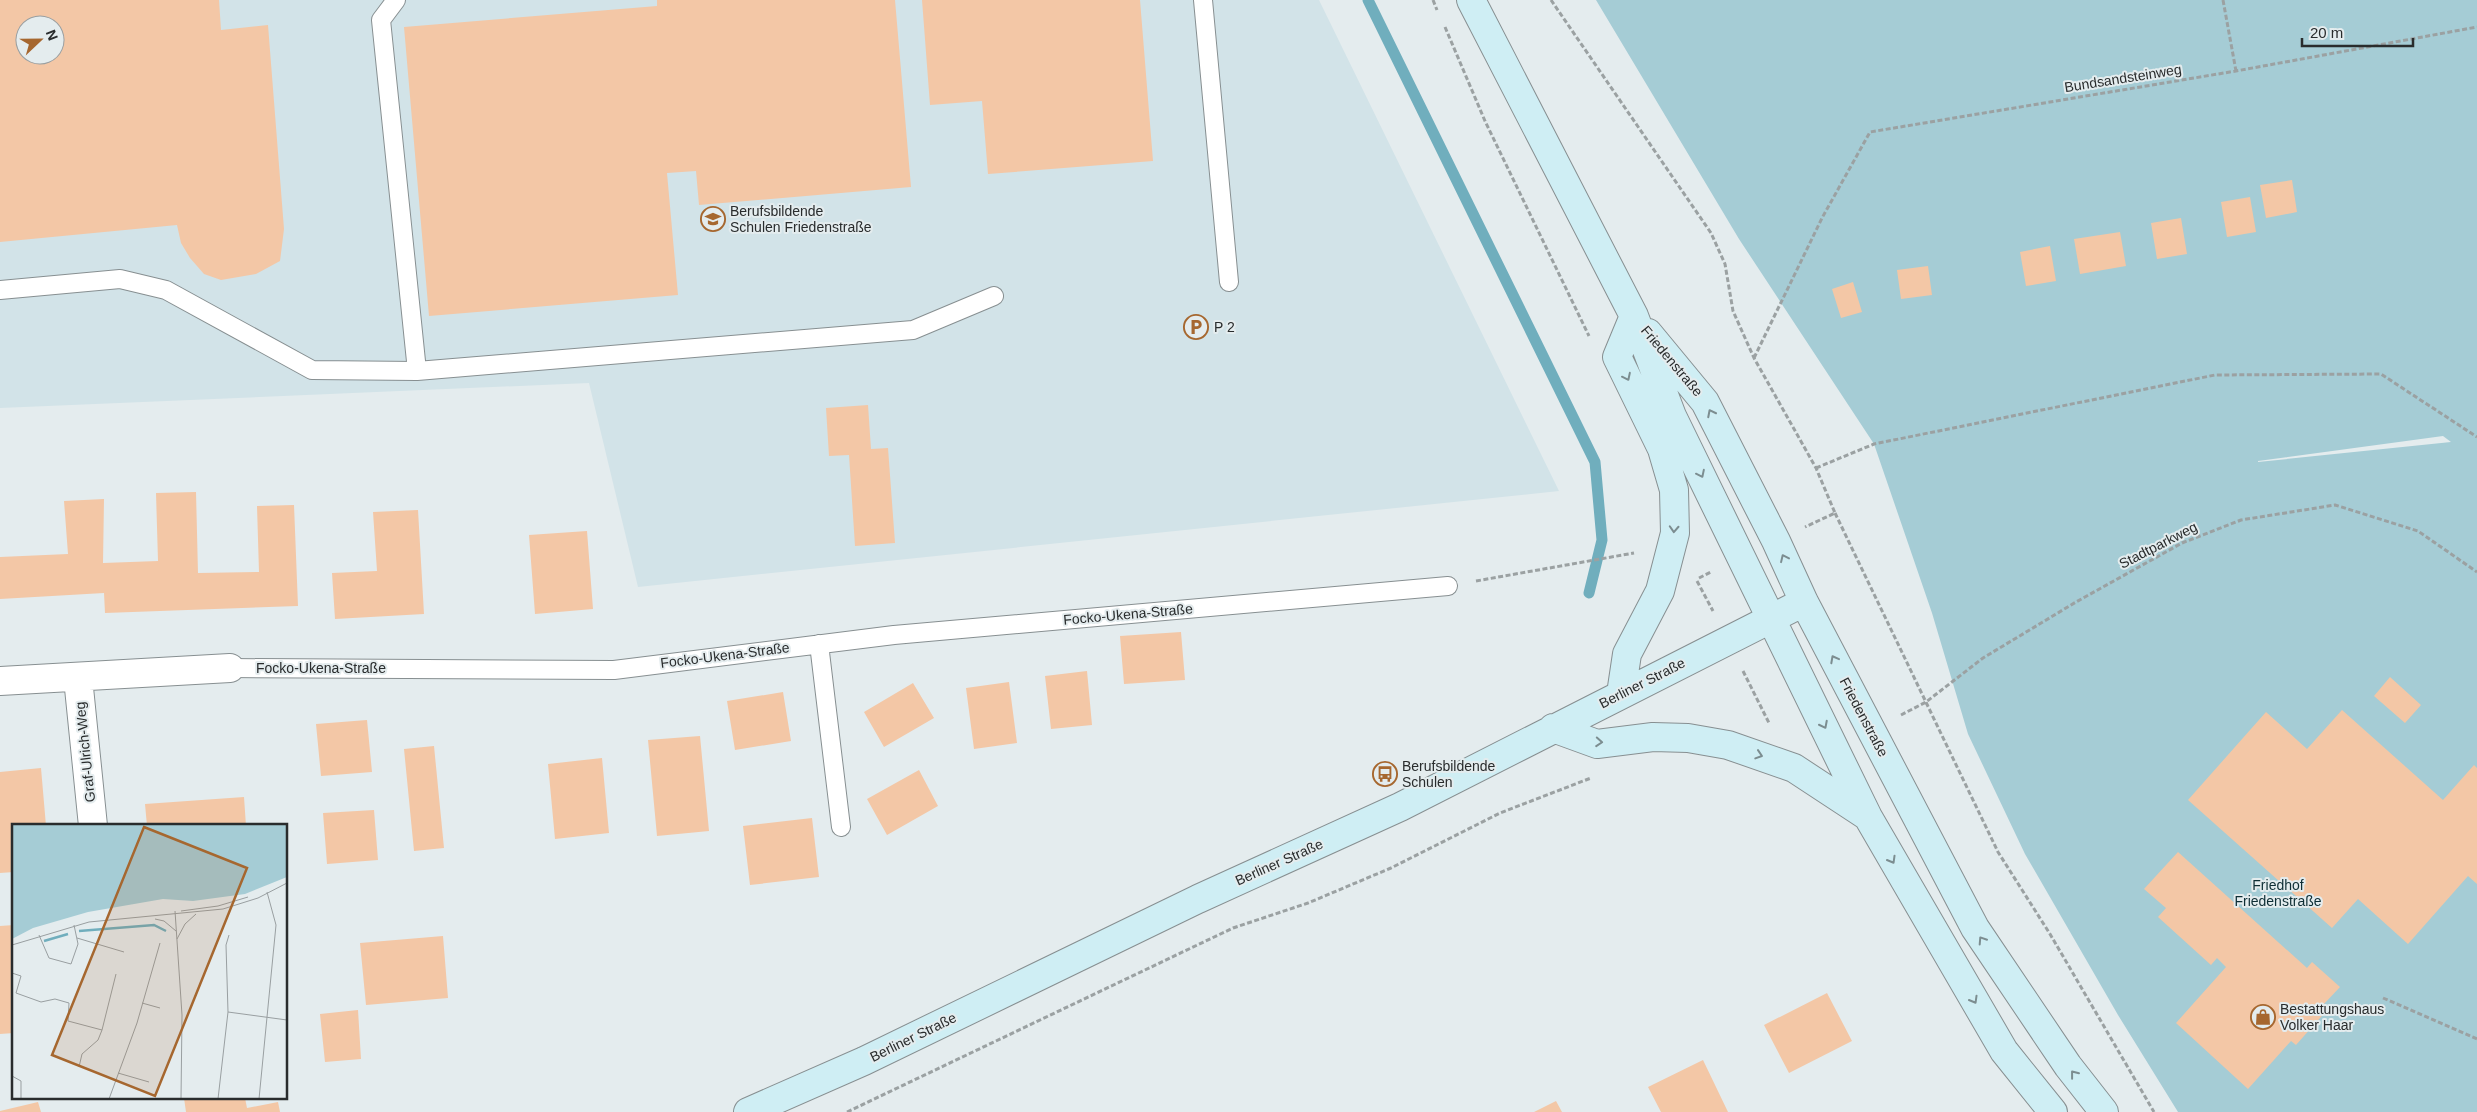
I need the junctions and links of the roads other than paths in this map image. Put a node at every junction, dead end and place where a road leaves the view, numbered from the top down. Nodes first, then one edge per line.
1 (396, 0) edge
2 (1203, 0) edge
3 (1472, 0) edge
4 (1229, 282) dead end
5 (0, 290) edge
6 (994, 296) dead end
7 (1634, 316) junction
8 (417, 371) junction
9 (1448, 586) road end
10 (1804, 602) junction
11 (1772, 618) junction
12 (819, 644) junction
13 (230, 668) joint
14 (78, 678) junction
15 (0, 681) edge
16 (1621, 694) junction
17 (1553, 728) junction
18 (1868, 817) junction
19 (93, 824) edge
20 (841, 827) dead end
21 (748, 1112) edge
22 (2053, 1112) edge
23 (2104, 1112) edge

1 - 8 lane
2 - 4 lane
3 - 7 main road, Friedenstraße
5 - 8 lane
6 - 8 lane
10 -> 7 main road, Friedenstraße
7 -> 11 main road, Friedenstraße
7 -> 16 main road
9 - 12 lane, Focko-Ukena-Straße
10 - 11 main road, Berliner Straße
23 -> 10 main road, Friedenstraße
11 - 16 main road, Berliner Straße
11 -> 18 main road, Friedenstraße
12 - 13 lane, Focko-Ukena-Straße
12 - 20 lane
13 - 14 street, Focko-Ukena-Straße
14 - 15 street, Focko-Ukena-Straße
14 - 19 street, Graf-Ulrich-Weg
16 - 17 main road, Berliner Straße
17 -> 18 main road
17 - 21 main road, Berliner Straße
18 -> 22 main road, Friedenstraße

